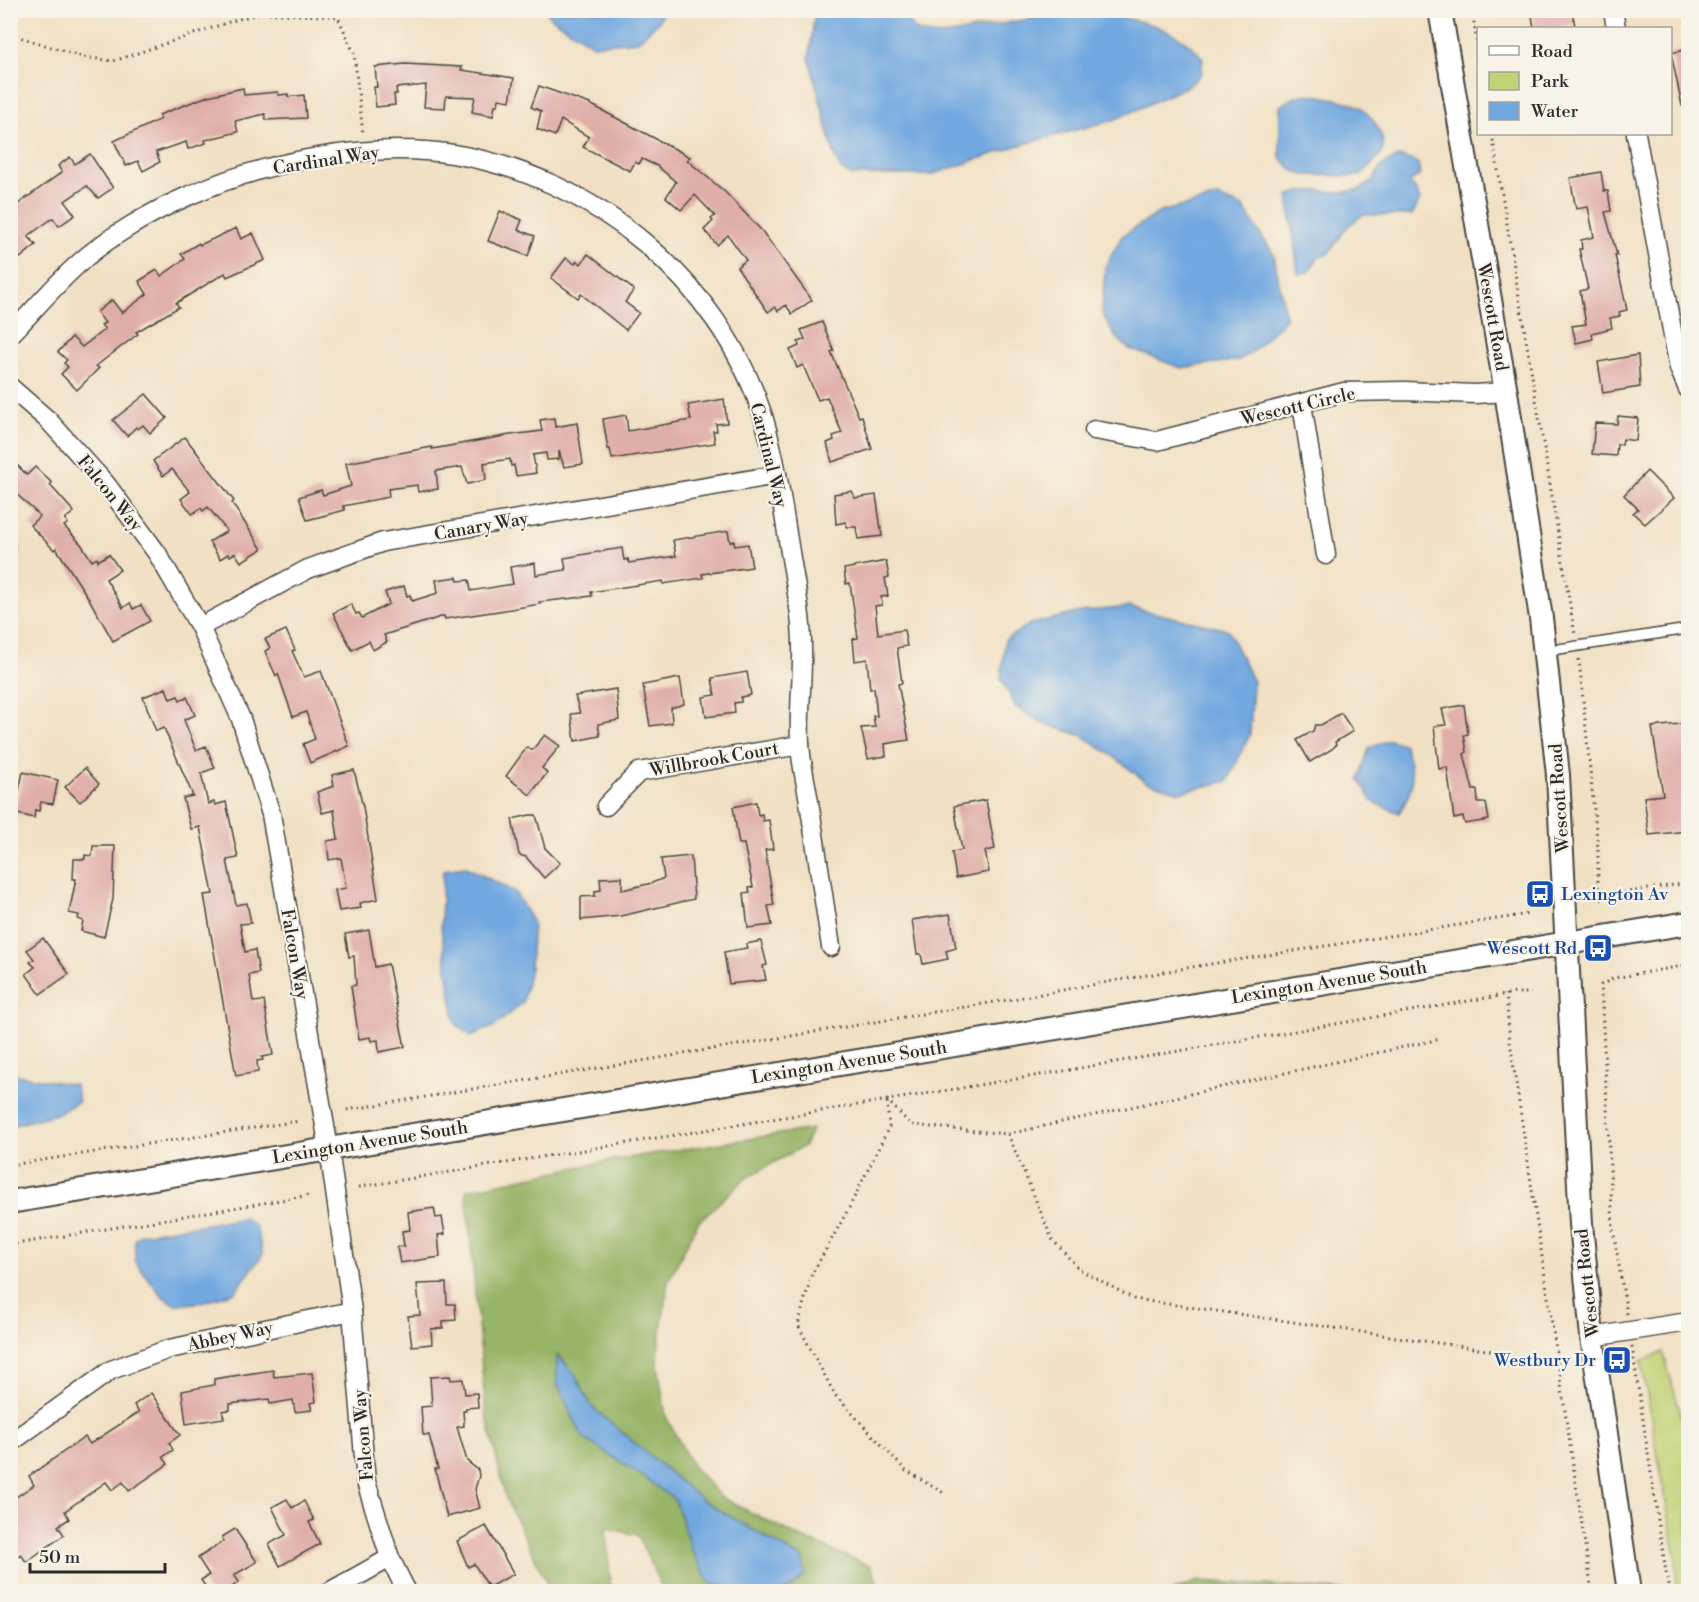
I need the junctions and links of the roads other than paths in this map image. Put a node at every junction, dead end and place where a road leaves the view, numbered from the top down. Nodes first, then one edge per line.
1 (1440, 10) edge
2 (1613, 10) edge
3 (1616, 27) edge
4 (1636, 135) edge
5 (10, 335) edge
6 (10, 387) edge
7 (1689, 389) edge
8 (1506, 392) junction
9 (1302, 404) junction
10 (1094, 430) dead end
11 (777, 475) junction
12 (1326, 555) dead end
13 (200, 627) junction
14 (1689, 629) edge
15 (1544, 651) junction
16 (800, 745) junction
17 (606, 806) dead end
18 (1689, 923) edge
19 (1568, 943) junction
20 (831, 946) dead end
21 (329, 1149) junction
22 (10, 1202) edge
23 (352, 1311) junction
24 (1689, 1322) edge
25 (1592, 1337) junction
26 (10, 1443) edge
27 (390, 1558) junction
28 (329, 1592) edge
29 (407, 1592) edge
30 (1629, 1592) edge

1 - 8 street, Wescott Road
2 - 3 street
4 - 7 street
5 - 11 street, Cardinal Way
6 - 13 street, Falcon Way
8 - 9 street, Wescott Circle
8 - 15 street, Wescott Road
9 - 10 street, Wescott Circle
9 - 12 street
11 - 13 street, Canary Way
11 - 16 street, Cardinal Way
13 - 21 street, Falcon Way
14 - 15 lane
15 - 19 street, Wescott Road
16 - 17 street, Willbrook Court
16 - 20 street, Cardinal Way
18 - 19 street, Lexington Avenue South
19 - 21 street, Lexington Avenue South
19 - 25 street, Wescott Road
21 - 22 street, Lexington Avenue South
21 - 23 street, Falcon Way
23 - 26 street, Abbey Way
23 - 27 street, Falcon Way
24 - 25 street
25 - 30 street, Wescott Road
27 - 28 street
27 - 29 street, Falcon Way

